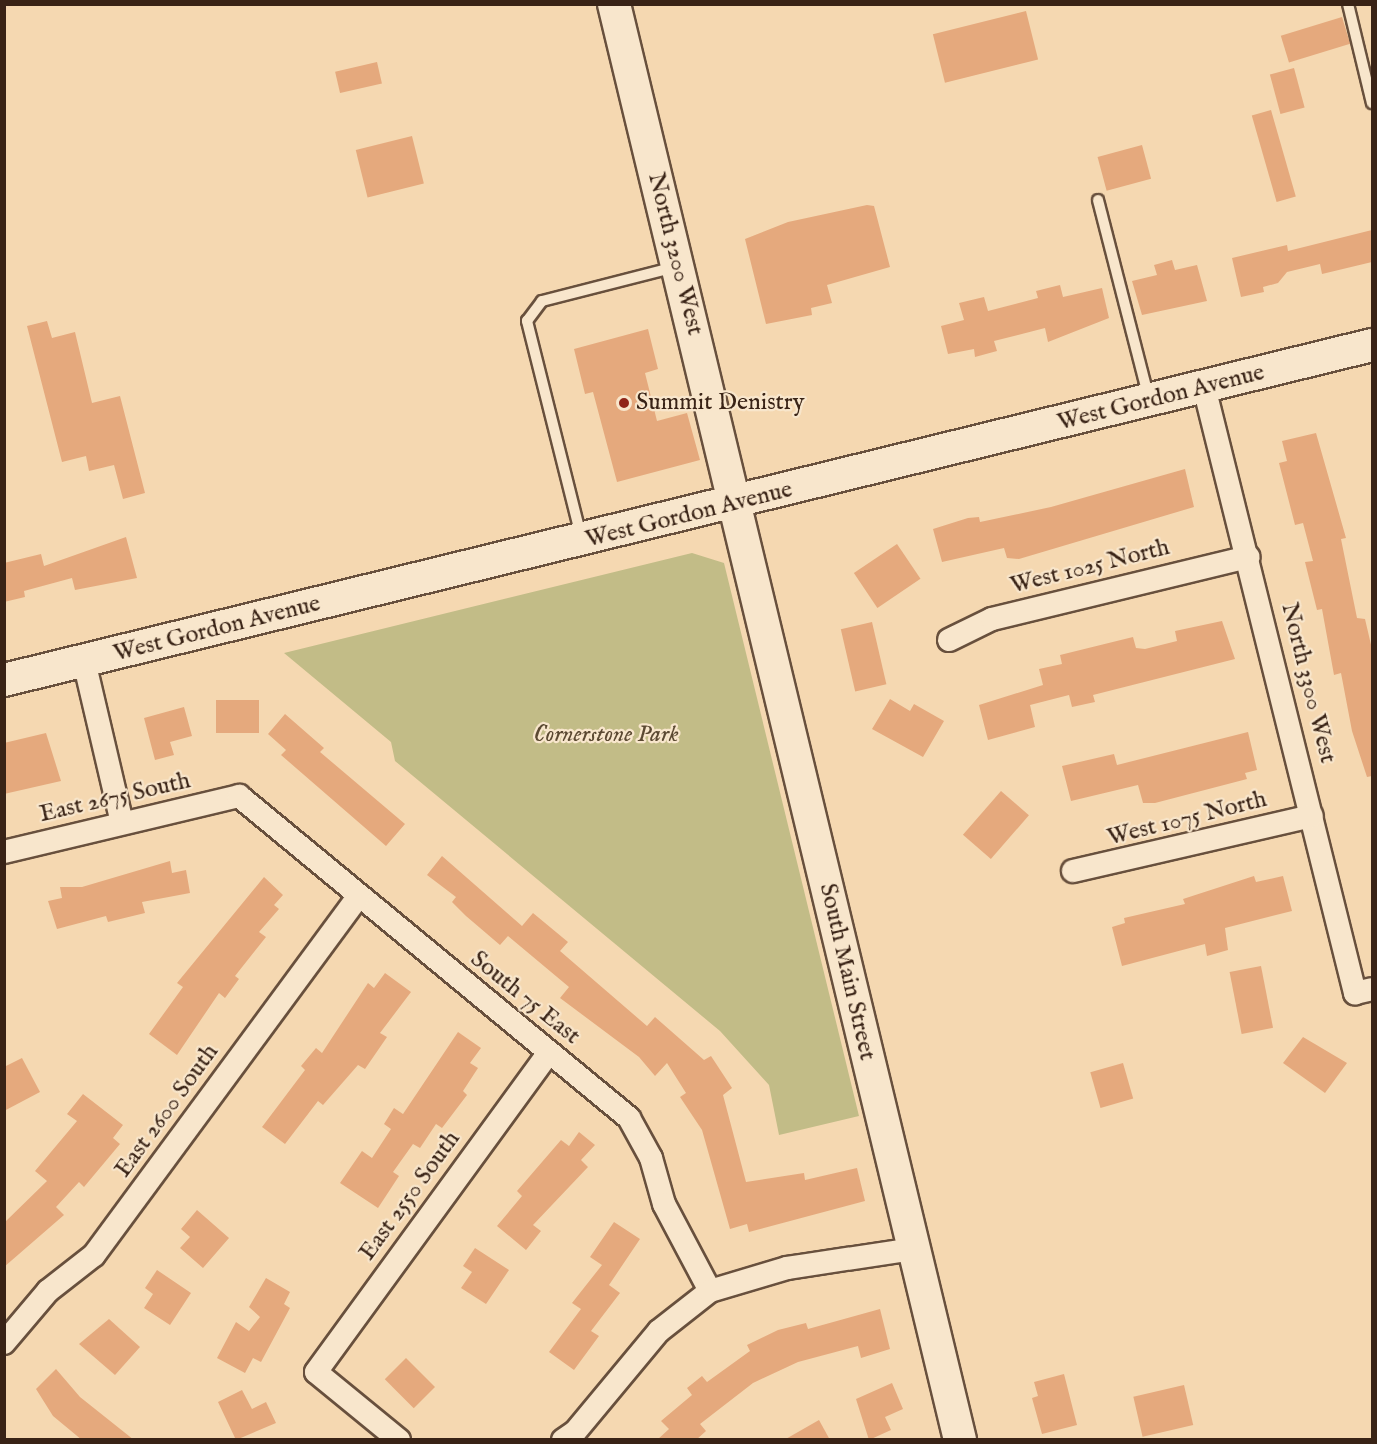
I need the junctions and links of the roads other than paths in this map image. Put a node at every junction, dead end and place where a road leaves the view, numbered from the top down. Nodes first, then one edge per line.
1 (614, 4) edge
2 (1348, 4) edge
3 (1372, 103) edge
4 (1098, 200) dead end
5 (678, 266) junction
6 (1372, 345) edge
7 (1204, 387) junction
8 (1150, 401) junction
9 (736, 504) junction
10 (582, 541) junction
11 (1249, 557) junction
12 (949, 640) dead end
13 (84, 661) junction
14 (4, 680) edge
15 (239, 796) joint
16 (1312, 816) junction
17 (122, 823) junction
18 (4, 852) edge
19 (1073, 871) dead end
20 (358, 897) junction
21 (1364, 991) edge
22 (549, 1053) junction
23 (913, 1249) junction
24 (710, 1291) junction
25 (4, 1343) edge
26 (399, 1440) edge
27 (563, 1440) edge
28 (960, 1440) edge

1 - 5 street, North 3200 West
2 - 3 lane
4 - 8 lane
5 - 9 street, North 3200 West
5 - 10 lane
6 - 7 street, West Gordon Avenue
7 - 8 street, West Gordon Avenue
7 - 11 street, North 3300 West
8 - 9 street, West Gordon Avenue
9 - 10 street, West Gordon Avenue
9 - 23 street, South Main Street
10 - 13 street, West Gordon Avenue
11 - 12 street, West 1025 North
11 - 16 street, North 3300 West
13 - 14 street, West Gordon Avenue
13 - 17 street
15 - 17 street, East 2675 South
15 - 20 street, South 75 East
16 - 19 street, West 1075 North
16 - 21 street, North 3300 West
17 - 18 street, East 2675 South
20 - 22 street, South 75 East
20 - 25 street, East 2600 South
22 - 24 street, South 75 East
22 - 26 street, East 2550 South
23 - 24 street
23 - 28 street, South Main Street
24 - 27 street

